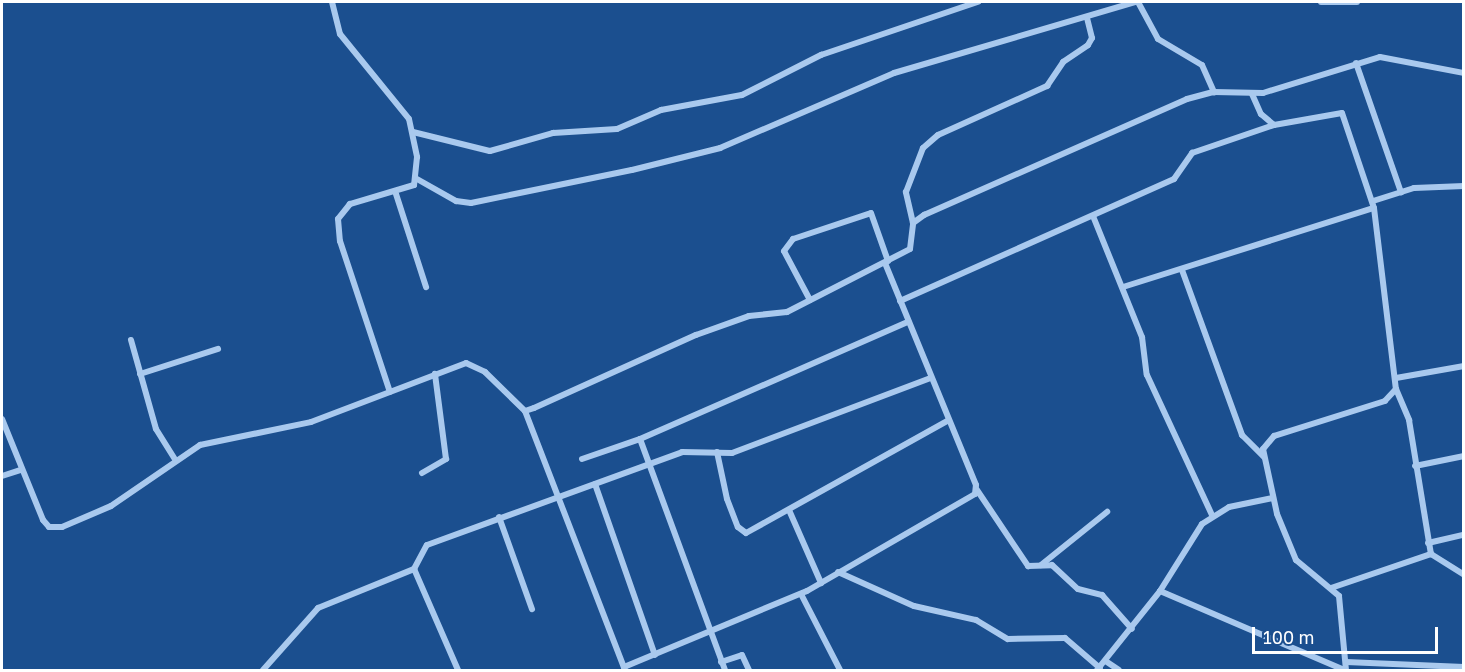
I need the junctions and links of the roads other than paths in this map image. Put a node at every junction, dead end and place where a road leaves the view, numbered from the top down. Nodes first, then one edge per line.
1 (332, 2) edge
2 (978, 2) edge
3 (1137, 2) edge
4 (1321, 2) edge
5 (1357, 2) edge
6 (1087, 18) junction
7 (1356, 63) junction
8 (1464, 74) edge
9 (1214, 92) junction
10 (1252, 94) junction
11 (1274, 125) junction
12 (413, 132) junction
13 (417, 179) junction
14 (1464, 186) edge
15 (1401, 192) junction
16 (396, 194) junction
17 (1373, 201) junction
18 (1374, 208) junction
19 (1093, 216) junction
20 (913, 223) junction
21 (887, 262) junction
22 (1182, 270) junction
23 (426, 287) dead end
24 (1123, 287) junction
25 (810, 300) junction
26 (900, 301) junction
27 (908, 322) junction
28 (131, 339) dead end
29 (218, 349) dead end
30 (1464, 366) edge
31 (140, 374) junction
32 (435, 374) junction
33 (931, 378) junction
34 (1396, 378) junction
35 (1396, 389) junction
36 (390, 392) junction
37 (525, 411) junction
38 (2, 419) edge
39 (949, 420) junction
40 (640, 439) junction
41 (717, 452) junction
42 (1464, 456) edge
43 (1264, 457) junction
44 (582, 459) dead end
45 (175, 460) junction
46 (648, 465) junction
47 (1415, 466) junction
48 (20, 470) junction
49 (422, 473) dead end
50 (2, 476) edge
51 (595, 484) junction
52 (977, 490) junction
53 (560, 496) junction
54 (1273, 498) junction
55 (789, 510) junction
56 (1107, 512) dead end
57 (1212, 516) junction
58 (499, 517) junction
59 (1464, 535) edge
60 (1428, 543) junction
61 (1431, 554) junction
62 (1038, 568) junction
63 (414, 569) junction
64 (838, 572) junction
65 (1464, 575) edge
66 (821, 583) junction
67 (1331, 588) junction
68 (1160, 591) junction
69 (801, 594) junction
70 (532, 609) dead end
71 (1132, 629) junction
72 (711, 632) junction
73 (655, 655) junction
74 (721, 662) junction
75 (1107, 662) junction
76 (1346, 662) junction
77 (1464, 667) edge
78 (625, 669) edge
79 (1099, 669) edge
80 (262, 670) edge
81 (458, 670) edge
82 (724, 670) edge
83 (749, 670) edge
84 (840, 670) edge
85 (1119, 670) edge
86 (1345, 670) edge

1 - 12 street
2 - 12 street
3 - 6 street
3 - 9 street
4 - 5 street
6 - 13 street
6 - 20 street
7 - 8 street
7 - 10 street
7 - 15 street
9 - 10 street
9 - 20 street
10 - 11 street
11 - 17 street
11 - 19 street
12 - 13 street
13 - 16 street
14 - 15 street
15 - 17 street
16 - 23 street
16 - 36 street
17 - 18 street
18 - 22 street
18 - 34 street
19 - 24 street
19 - 26 street
20 - 21 street
21 - 25 street
21 - 25 street
21 - 26 street
22 - 24 street
22 - 43 street
24 - 57 street
25 - 37 street
26 - 27 street
27 - 33 street
27 - 40 street
28 - 31 street
29 - 31 street
30 - 34 street
31 - 45 street
32 - 36 street
32 - 37 street
32 - 49 street
33 - 39 street
33 - 41 street
34 - 35 street
35 - 43 street
35 - 47 street
36 - 45 street
37 - 53 street
38 - 48 street
39 - 52 street
39 - 55 street
40 - 44 street
40 - 46 street
41 - 46 street
41 - 55 street
42 - 47 street
43 - 54 street
45 - 48 street
46 - 51 street
46 - 72 street
47 - 60 street
48 - 50 street
51 - 53 street
51 - 73 street
52 - 62 street
52 - 64 street
53 - 58 street
53 - 78 street
54 - 57 street
54 - 67 street
55 - 66 street
56 - 62 street
57 - 68 street
58 - 63 street
58 - 70 street
59 - 60 street
60 - 61 street
61 - 65 street
61 - 67 street
62 - 71 street
63 - 80 street
63 - 81 street
64 - 66 street
64 - 79 street
66 - 69 street
67 - 76 street
68 - 71 street
68 - 86 street
69 - 72 street
69 - 84 street
71 - 75 street
72 - 73 street
72 - 74 street
73 - 78 street
74 - 82 street
74 - 83 street
75 - 79 street
75 - 85 street
76 - 77 street
76 - 86 street

